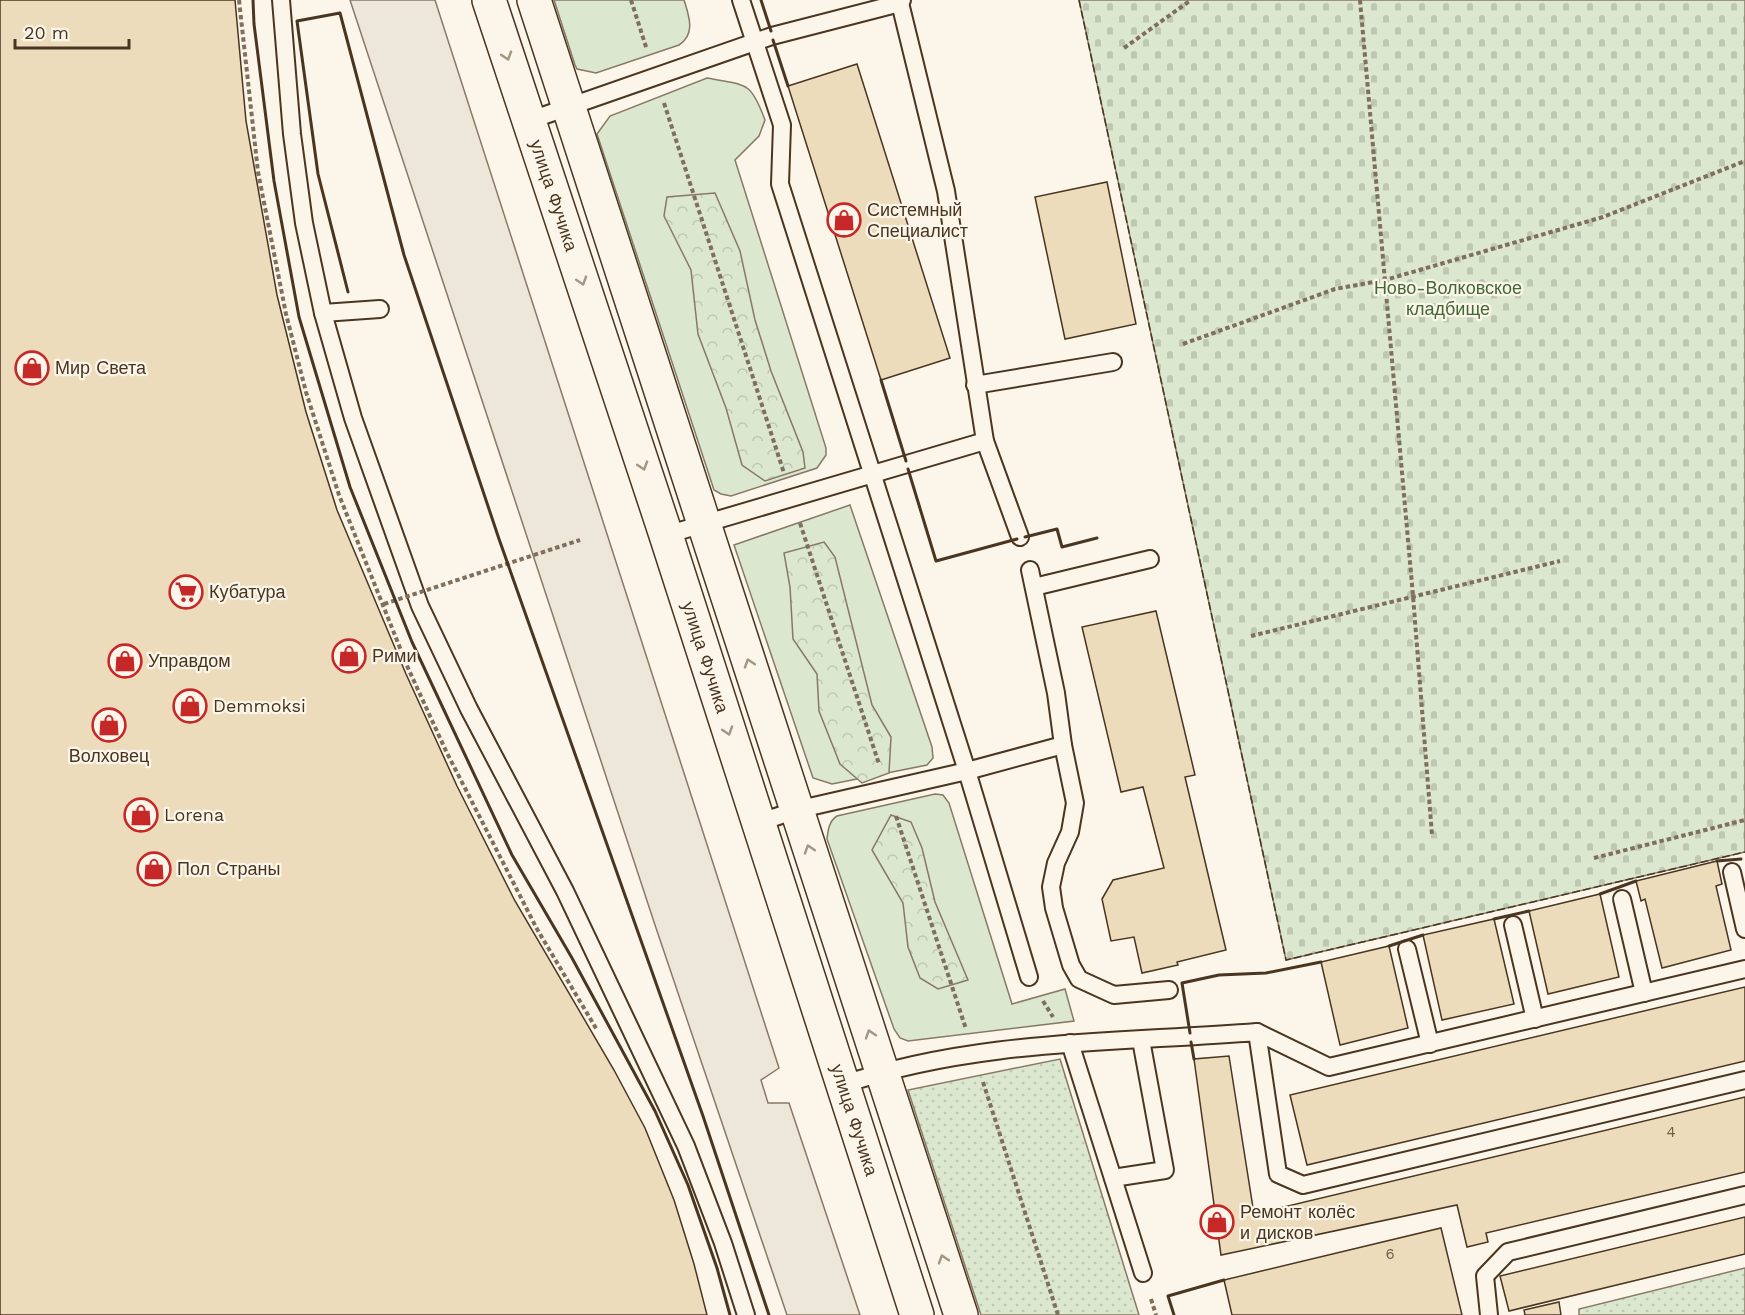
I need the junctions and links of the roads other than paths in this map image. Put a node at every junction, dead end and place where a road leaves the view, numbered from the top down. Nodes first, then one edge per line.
1 (281, 0) edge
2 (489, 0) edge
3 (534, 0) edge
4 (741, 0) edge
5 (901, 2) edge
6 (754, 43) junction
7 (568, 106) junction
8 (528, 121) junction
9 (380, 309) dead end
10 (323, 313) junction
11 (1113, 362) dead end
12 (975, 385) junction
13 (985, 441) junction
14 (872, 475) junction
15 (704, 525) junction
16 (666, 536) junction
17 (1020, 537) dead end
18 (1150, 559) dead end
19 (1030, 570) dead end
20 (1034, 586) junction
21 (1063, 745) junction
22 (967, 771) junction
23 (796, 810) junction
24 (758, 824) junction
25 (1732, 872) dead end
26 (1622, 899) dead end
27 (1513, 925) dead end
28 (1745, 929) edge
29 (1407, 949) dead end
30 (1745, 969) edge
31 (1029, 977) road end
32 (1169, 990) dead end
33 (1644, 993) junction
34 (1535, 1019) junction
35 (1257, 1032) junction
36 (1141, 1040) junction
37 (1070, 1043) junction
38 (1430, 1044) junction
39 (883, 1071) junction
40 (1745, 1080) edge
41 (842, 1085) junction
42 (1113, 1178) junction
43 (1745, 1195) edge
44 (1143, 1273) dead end
45 (746, 1315) edge
46 (917, 1315) edge
47 (961, 1315) edge
48 (1489, 1315) edge

1 - 10 lane
2 -> 8 street, улица Фучика
3 - 7 street
4 - 6 lane
5 - 6 lane
5 - 12 lane
6 - 7 lane
6 - 14 lane
7 - 8 lane
7 - 15 street
8 -> 16 street, улица Фучика
9 - 10 lane
10 - 45 lane
11 - 12 lane
12 - 13 lane
13 - 14 lane
13 - 17 lane
14 - 15 lane
14 - 22 lane
15 - 16 lane
23 -> 15 street
16 -> 24 street, улица Фучика
18 - 20 lane
19 - 20 lane
20 - 21 lane
21 - 22 lane
21 - 32 lane
22 - 23 lane
22 - 31 lane
23 - 24 lane
39 -> 23 street
24 - 41 street, улица Фучика
25 - 28 lane
26 - 33 lane
27 - 34 lane
29 - 38 lane
30 - 33 lane
33 - 34 lane
34 - 38 lane
35 - 36 lane
35 - 38 lane
35 - 40 lane
36 - 37 lane
36 - 42 lane
37 - 39 lane
37 - 42 lane
39 - 41 lane
47 -> 39 street
41 - 46 street, улица Фучика
42 - 44 lane
43 - 48 lane

